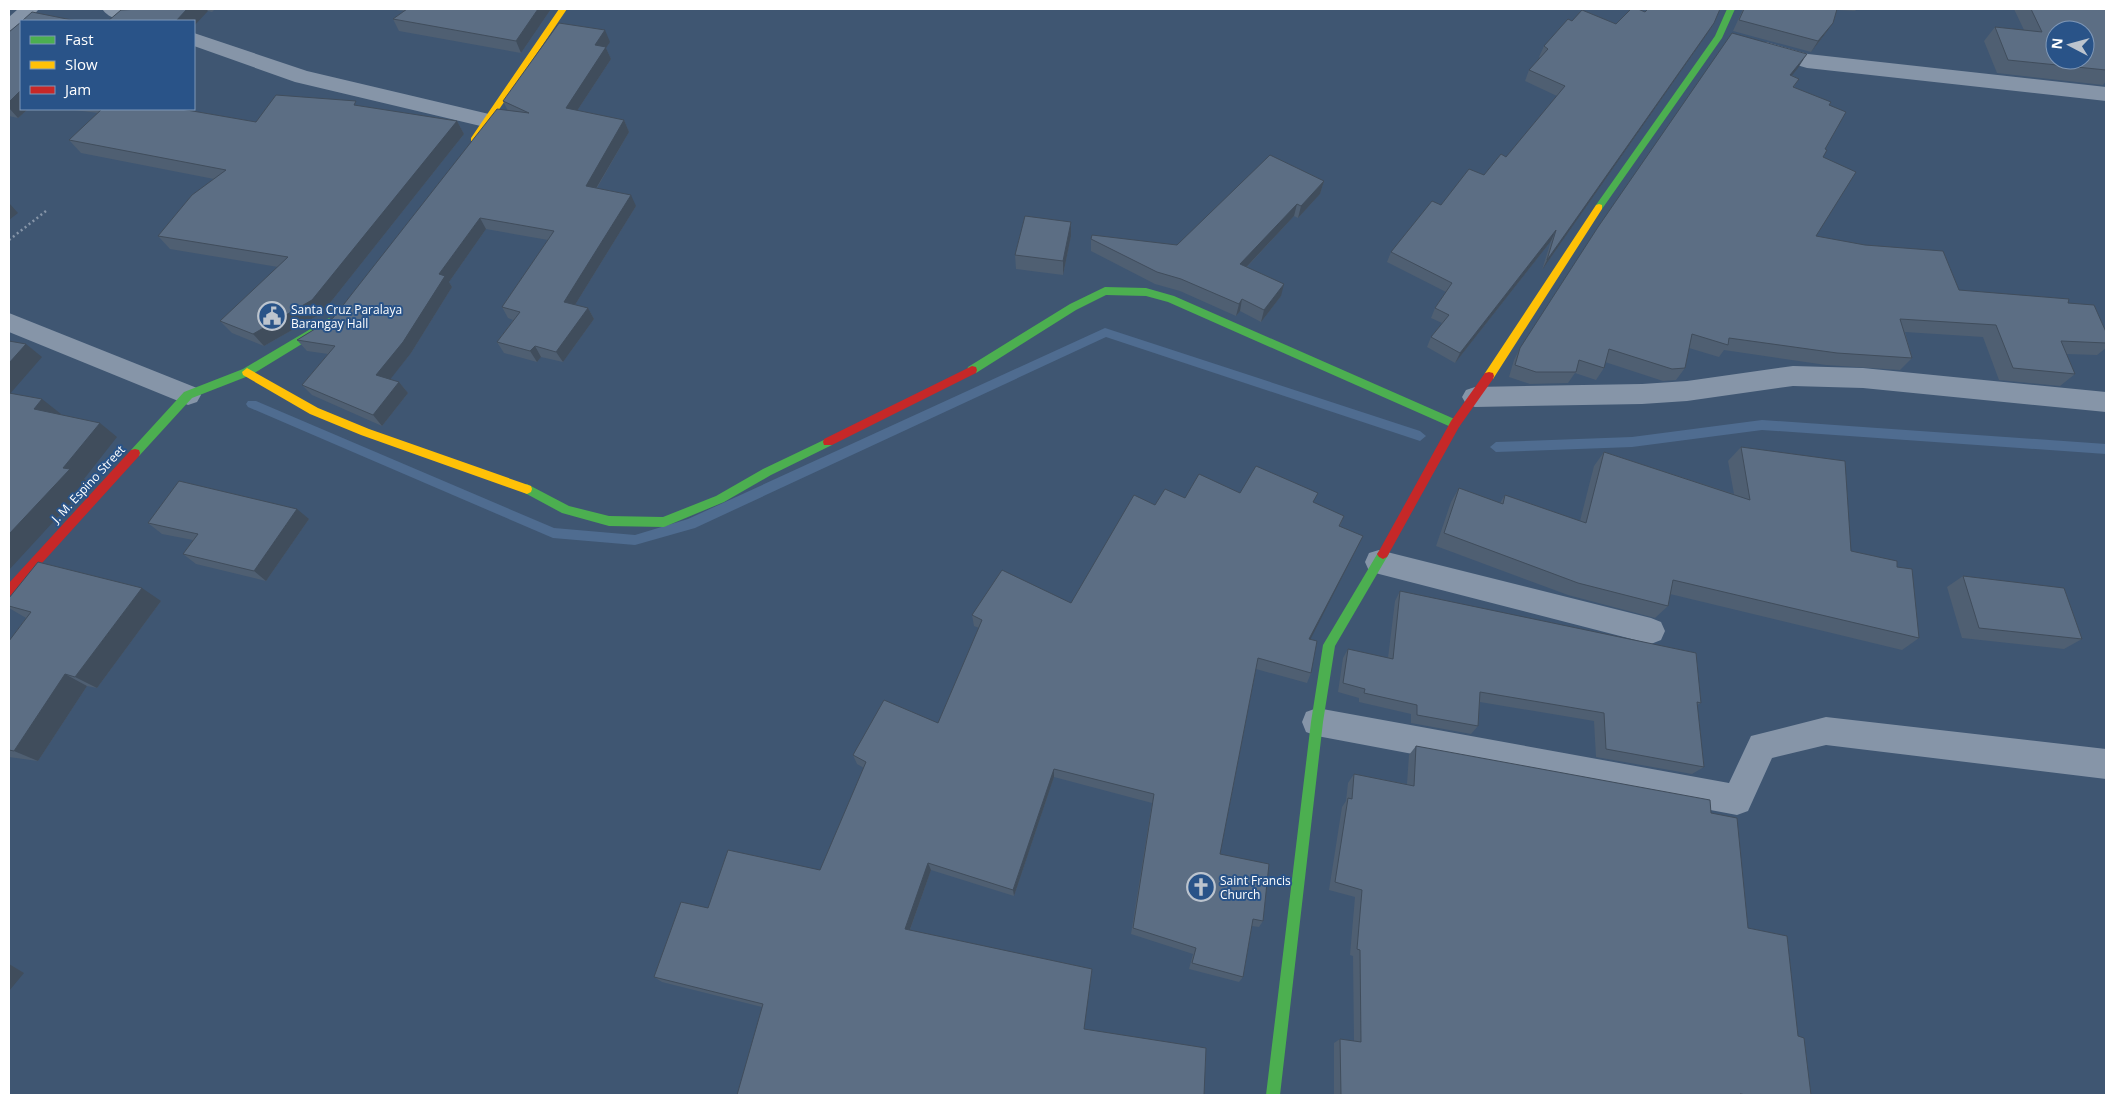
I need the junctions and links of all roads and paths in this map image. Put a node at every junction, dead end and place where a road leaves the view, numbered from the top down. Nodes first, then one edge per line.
1 (29, 9) edge
2 (112, 9) edge
3 (563, 9) edge
4 (1730, 9) edge
5 (142, 20) edge
6 (9, 28) edge
7 (195, 39) edge
8 (1734, 40) junction
9 (2106, 94) edge
10 (489, 121) junction
11 (465, 152) edge
12 (46, 211) dead end
13 (9, 240) edge
14 (338, 313) edge
15 (9, 322) edge
16 (247, 372) junction
17 (188, 395) junction
18 (1475, 396) junction
19 (2106, 402) edge
20 (1455, 424) junction
21 (1380, 562) junction
22 (9, 591) edge
23 (1651, 631) dead end
24 (1317, 722) junction
25 (2106, 764) edge
26 (1273, 1095) edge

1 - 6 street
2 - 5 street
3 - 10 street
4 - 8 street
7 - 10 street
8 - 9 street
8 - 18 street
10 - 11 street
12 - 13 path
14 - 16 street
15 - 17 street
16 - 17 street
16 - 20 street
17 - 22 street, J. M. Espino Street
18 - 19 street
18 - 20 street
20 - 21 street
21 - 23 street
21 - 24 street
24 - 25 street
24 - 26 street

